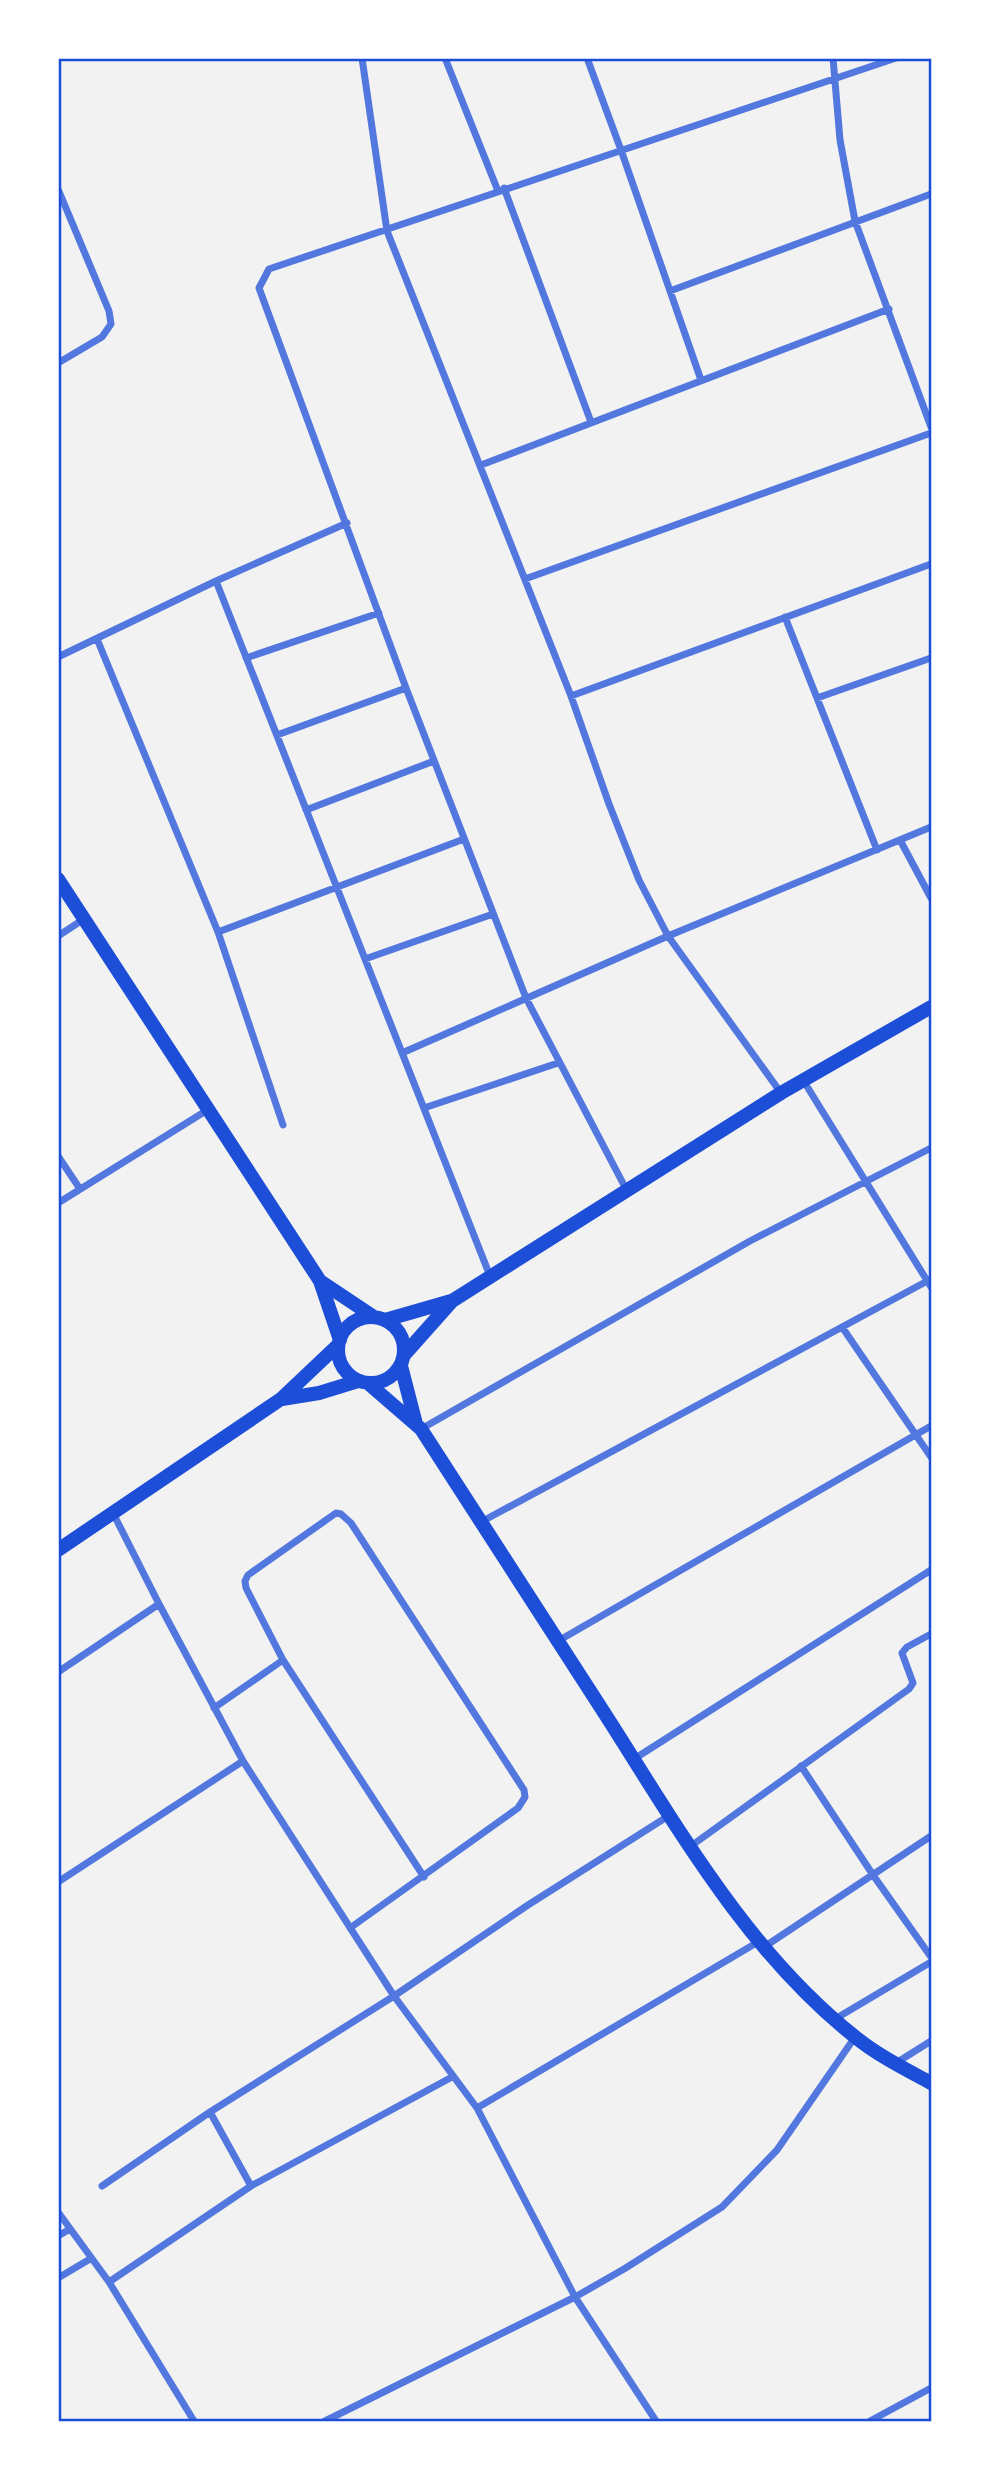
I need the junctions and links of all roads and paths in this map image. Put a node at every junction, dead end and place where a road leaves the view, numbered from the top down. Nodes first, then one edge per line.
1 (362, 58) edge
2 (444, 58) edge
3 (587, 58) edge
4 (833, 58) edge
5 (896, 58) edge
6 (836, 77) junction
7 (621, 150) junction
8 (501, 190) junction
9 (59, 194) edge
10 (931, 194) edge
11 (855, 221) junction
12 (387, 231) junction
13 (670, 291) junction
14 (889, 309) junction
15 (58, 363) edge
16 (701, 380) junction
17 (591, 422) junction
18 (931, 427) edge
19 (931, 433) edge
20 (481, 465) junction
21 (346, 523) junction
22 (931, 564) edge
23 (525, 579) junction
24 (216, 581) junction
25 (379, 613) junction
26 (785, 617) junction
27 (97, 639) junction
28 (58, 657) edge
29 (246, 658) junction
30 (931, 658) edge
31 (406, 688) junction
32 (571, 696) junction
33 (817, 698) junction
34 (276, 734) junction
35 (434, 761) junction
36 (306, 810) junction
37 (931, 827) edge
38 (464, 839) junction
39 (900, 840) junction
40 (877, 850) junction
41 (58, 879) edge
42 (337, 889) junction
43 (931, 898) edge
44 (493, 914) junction
45 (84, 919) junction
46 (218, 932) junction
47 (58, 936) edge
48 (668, 936) junction
49 (365, 960) junction
50 (526, 998) junction
51 (931, 1007) edge
52 (401, 1053) junction
53 (558, 1063) junction
54 (803, 1080) junction
55 (780, 1093) junction
56 (424, 1108) junction
57 (209, 1109) junction
58 (283, 1125) dead end
59 (931, 1148) edge
60 (58, 1156) edge
61 (865, 1182) junction
62 (80, 1189) junction
63 (626, 1189) junction
64 (58, 1202) edge
65 (490, 1276) junction
66 (320, 1281) junction
67 (930, 1282) edge
68 (452, 1301) junction
69 (380, 1318) junction
70 (842, 1327) junction
71 (339, 1343) junction
72 (403, 1361) junction
73 (364, 1383) junction
74 (281, 1399) junction
75 (418, 1426) junction
76 (931, 1426) edge
77 (916, 1435) junction
78 (931, 1457) edge
79 (113, 1513) junction
80 (481, 1522) junction
81 (58, 1550) edge
82 (931, 1570) edge
83 (159, 1604) junction
84 (931, 1634) edge
85 (558, 1641) junction
86 (283, 1660) junction
87 (58, 1672) edge
88 (214, 1708) junction
89 (634, 1759) junction
90 (243, 1761) junction
91 (801, 1766) junction
92 (670, 1815) junction
93 (931, 1836) edge
94 (691, 1846) junction
95 (873, 1875) junction
96 (424, 1877) junction
97 (58, 1882) edge
98 (350, 1928) junction
99 (761, 1945) junction
100 (931, 1960) edge
101 (394, 1996) junction
102 (835, 2019) junction
103 (855, 2037) junction
104 (931, 2041) edge
105 (895, 2063) junction
106 (452, 2077) junction
107 (931, 2083) edge
108 (477, 2108) junction
109 (210, 2112) junction
110 (102, 2186) dead end
111 (251, 2186) junction
112 (58, 2211) edge
113 (70, 2229) junction
114 (58, 2236) edge
115 (90, 2259) junction
116 (58, 2277) edge
117 (109, 2282) junction
118 (575, 2297) junction
119 (931, 2388) edge
120 (194, 2421) edge
121 (325, 2421) edge
122 (656, 2421) edge
123 (870, 2421) edge

1 - 12 street
2 - 8 street
3 - 7 street
4 - 6 street
5 - 6 street
6 - 7 street
6 - 11 street
7 - 8 street
7 - 13 street
8 - 12 street
8 - 17 street
9 - 15 street
10 - 11 street
11 - 13 street
11 - 14 street
12 - 20 street
12 - 21 street
13 - 16 street
14 - 16 street
14 - 18 street
16 - 17 street
17 - 20 street
19 - 23 street
20 - 23 street
21 - 24 street
21 - 25 street
22 - 26 street
23 - 32 street
24 - 27 street
24 - 29 street
25 - 29 street
25 - 31 street
26 - 32 street
26 - 33 street
27 - 28 street
27 - 46 street
29 - 34 street
30 - 33 street
31 - 34 street
31 - 35 street
32 - 48 street
33 - 40 street
34 - 36 street
35 - 36 street
35 - 38 street
36 - 42 street
37 - 39 street
38 - 42 street
38 - 44 street
39 - 40 street
39 - 43 street
40 - 48 street
41 - 45 main road
42 - 46 street
42 - 49 street
44 - 49 street
44 - 50 street
45 - 47 street
45 - 57 main road
46 - 58 street
48 - 50 street
48 - 55 street
49 - 52 street
50 - 52 street
50 - 53 street
51 - 54 main road
52 - 56 street
53 - 56 street
53 - 63 street
54 - 55 main road
54 - 61 street
55 - 63 main road
56 - 65 street
57 - 62 street
57 - 66 main road
59 - 61 street
60 - 62 street
61 - 67 street
61 - 75 street
62 - 64 street
63 - 65 main road
65 - 68 main road
66 - 69 main road
66 - 71 main road
67 - 70 street
68 - 69 main road
68 - 72 main road
69 - 71 main road
69 - 72 main road
70 - 77 street
70 - 80 street
71 - 73 main road
71 - 74 main road
72 - 73 main road
72 - 75 main road
73 - 74 main road
73 - 75 main road
74 - 79 main road
75 - 80 main road
76 - 77 street
77 - 78 street
77 - 85 street
79 - 81 main road
79 - 83 street
80 - 85 main road
82 - 89 street
83 - 87 street
83 - 88 street
84 - 91 street
85 - 89 main road
86 - 88 street
86 - 96 street
86 - 96 street
88 - 90 street
89 - 92 main road
90 - 97 street
90 - 98 street
91 - 94 street
91 - 95 street
92 - 94 main road
92 - 101 street
93 - 95 street
94 - 99 main road
95 - 99 street
95 - 100 street
96 - 98 street
98 - 101 street
99 - 102 main road
99 - 108 street
100 - 102 street
101 - 106 street
101 - 109 street
102 - 103 main road
103 - 105 main road
103 - 118 street
104 - 105 street
105 - 107 main road
106 - 108 street
106 - 111 street
108 - 118 street
109 - 110 street
109 - 111 street
111 - 117 street
112 - 113 street
113 - 114 street
113 - 115 street
115 - 116 street
115 - 117 street
117 - 120 street
118 - 121 street
118 - 122 street
119 - 123 street

